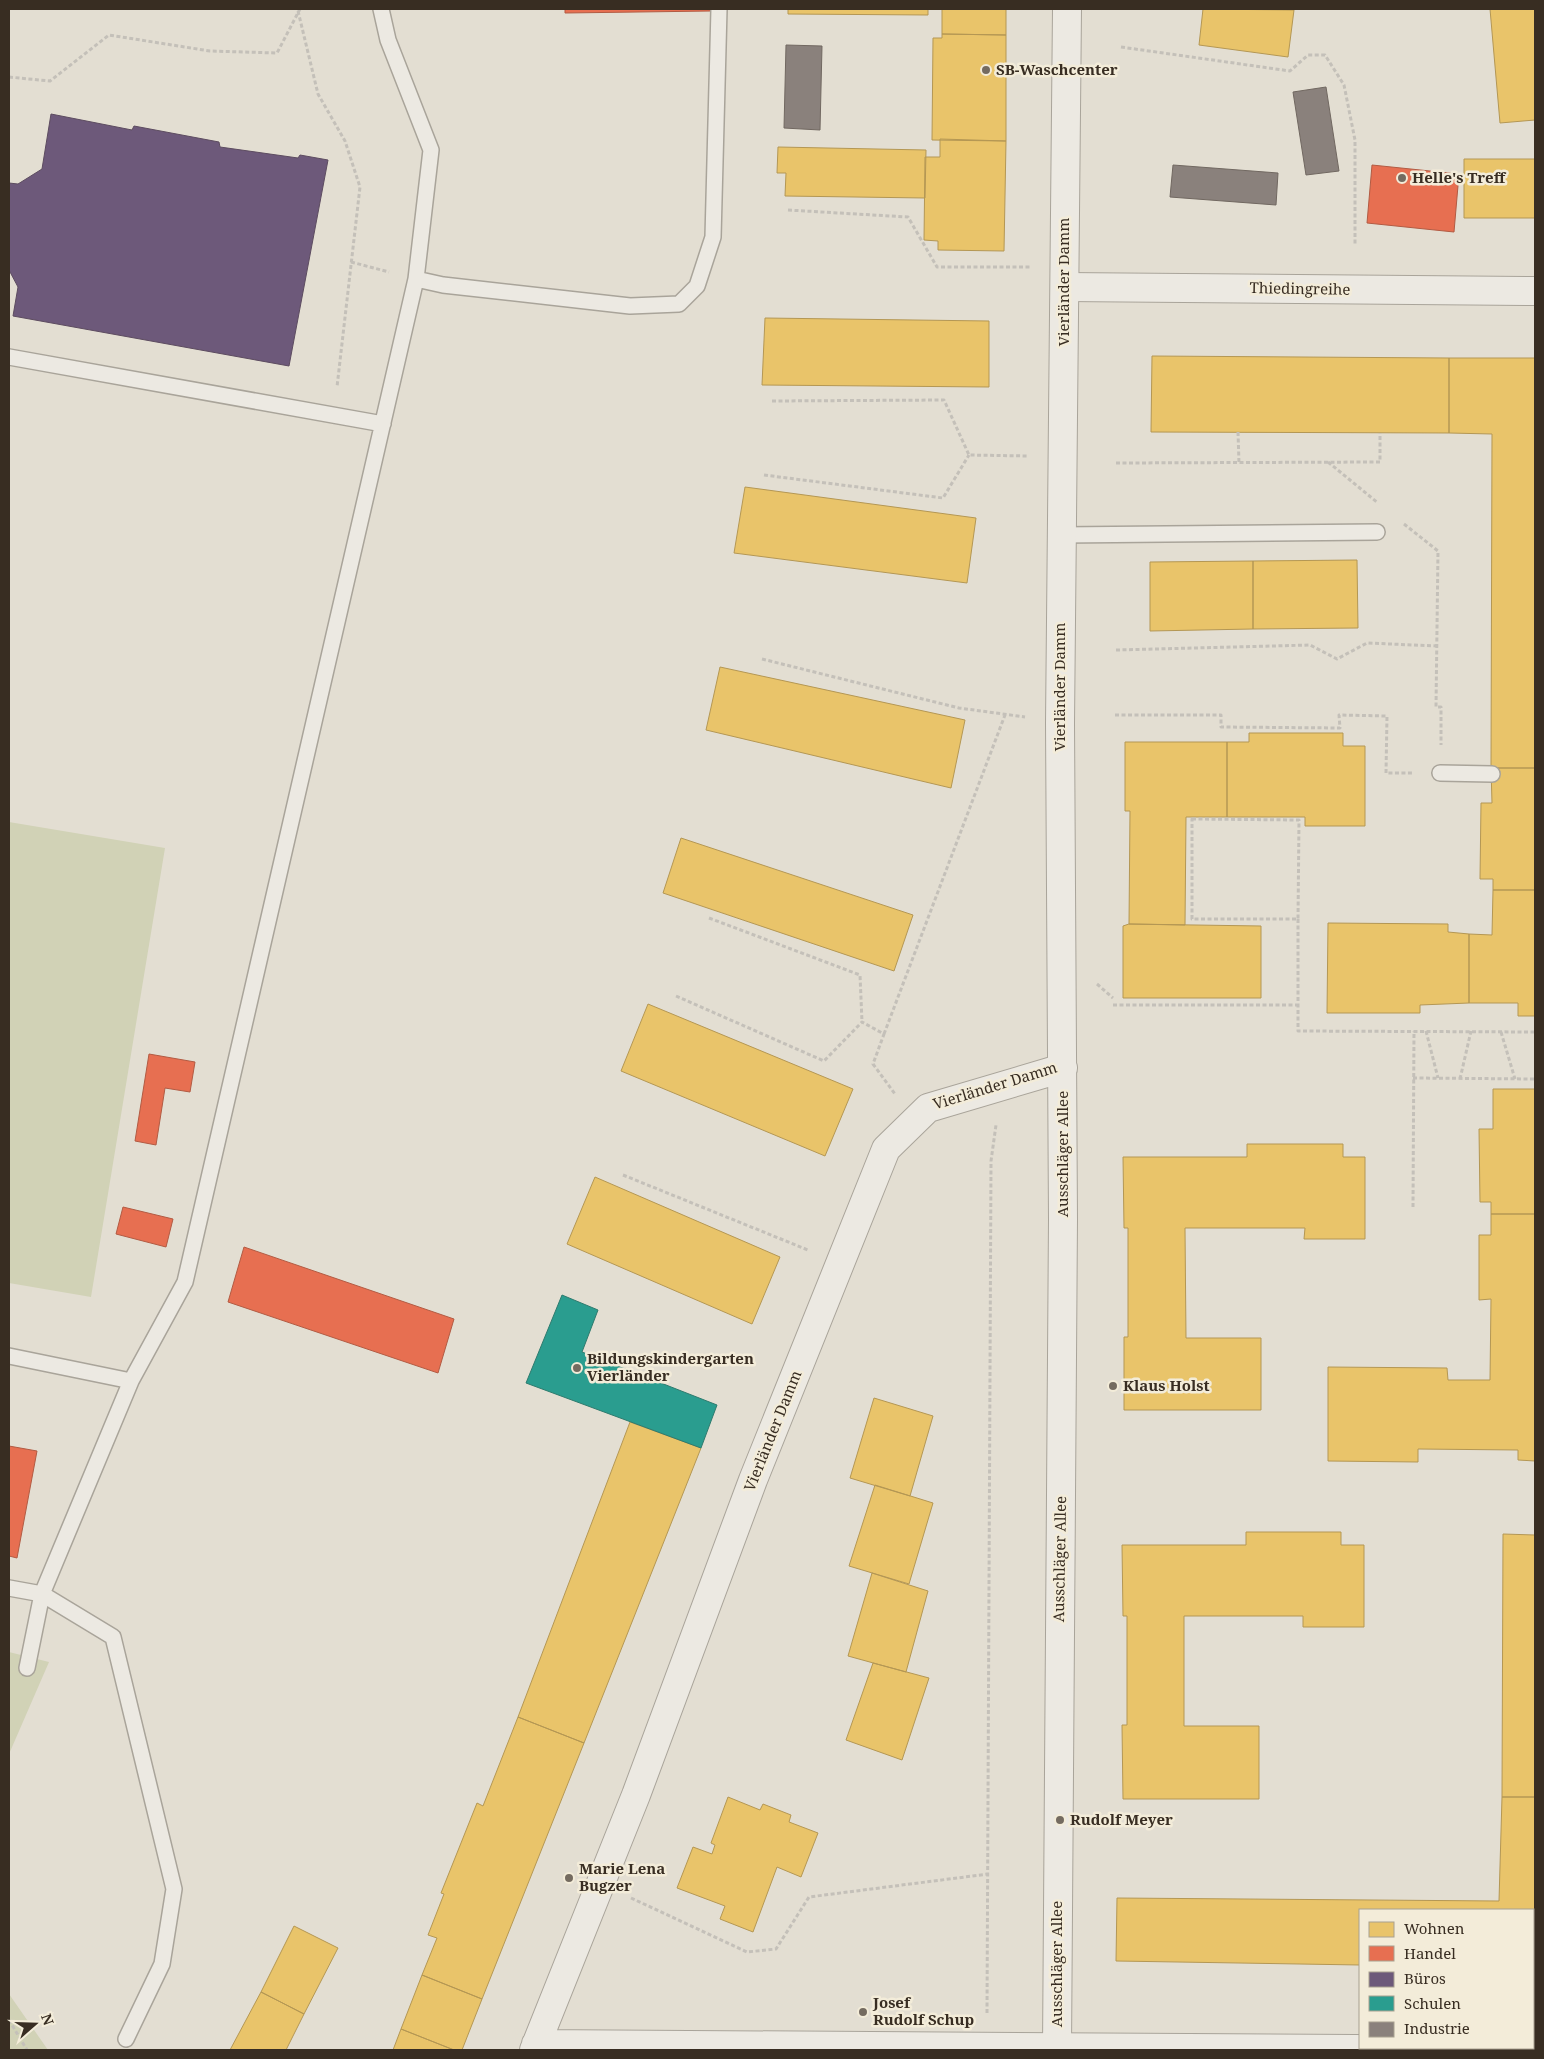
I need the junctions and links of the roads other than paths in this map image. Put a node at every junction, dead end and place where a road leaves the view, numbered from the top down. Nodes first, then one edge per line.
1 (381, 9) edge
2 (720, 9) edge
3 (1067, 9) edge
4 (1064, 277) junction
5 (416, 279) junction
6 (1535, 291) edge
7 (9, 358) edge
8 (383, 424) junction
9 (1377, 532) dead end
10 (1061, 535) junction
11 (1440, 773) road end
12 (1492, 774) dead end
13 (1063, 1068) junction
14 (9, 1356) edge
15 (131, 1381) junction
16 (9, 1588) edge
17 (42, 1594) junction
18 (27, 1668) dead end
19 (126, 2039) dead end
20 (535, 2047) edge
21 (1057, 2048) edge
22 (1525, 2050) edge

1 - 5 lane
2 - 5 lane
3 - 4 street, Vierländer Damm
4 - 6 street, Thiedingreihe
4 - 10 street, Vierländer Damm
5 - 8 lane
7 - 8 lane
8 - 15 lane
9 - 10 lane
10 - 13 street, Vierländer Damm
11 - 12 lane
13 - 20 street, Vierländer Damm
13 - 21 street, Ausschläger Allee
14 - 15 lane
15 - 17 lane
16 - 17 lane
17 - 18 lane
17 - 19 lane
20 - 21 street
21 - 22 street

